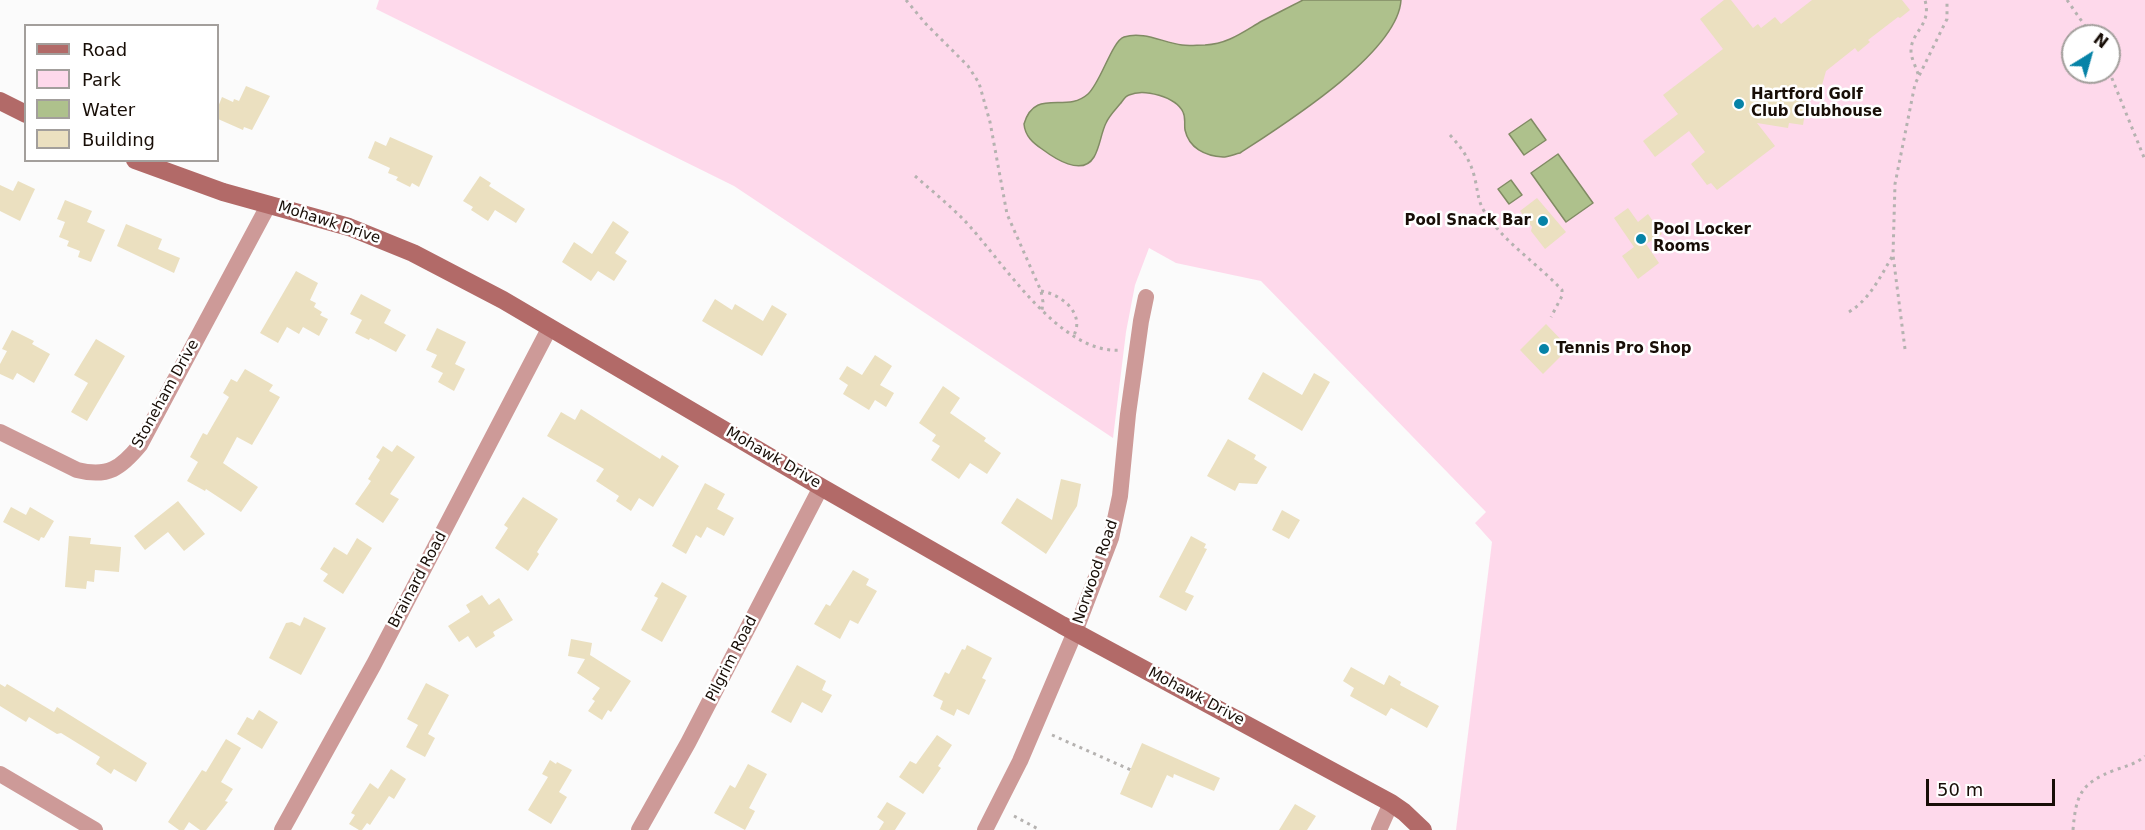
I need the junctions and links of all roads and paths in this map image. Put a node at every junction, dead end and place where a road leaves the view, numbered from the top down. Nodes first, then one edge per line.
1 (906, 0) edge
2 (1925, 0) edge
3 (1947, 0) edge
4 (2067, 0) edge
5 (2084, 24) edge
6 (1918, 75) junction
7 (2114, 84) edge
8 (0, 101) edge
9 (24, 113) edge
10 (1450, 135) dead end
11 (2145, 160) edge
12 (140, 162) edge
13 (915, 176) dead end
14 (268, 204) junction
15 (1893, 255) junction
16 (1041, 291) junction
17 (1146, 297) dead end
18 (1042, 310) junction
19 (1849, 312) dead end
20 (1551, 317) dead end
21 (550, 327) junction
22 (1074, 335) junction
23 (1137, 347) junction
24 (1905, 349) dead end
25 (0, 432) edge
26 (821, 487) junction
27 (1075, 632) junction
28 (1052, 735) dead end
29 (2145, 756) edge
30 (1131, 770) dead end
31 (0, 774) edge
32 (1391, 803) junction
33 (1014, 816) dead end
34 (95, 830) edge
35 (282, 830) edge
36 (639, 830) edge
37 (985, 830) edge
38 (1040, 830) edge
39 (1379, 830) edge
40 (1423, 830) edge
41 (2073, 830) edge

1 - 16 path
2 - 6 path
3 - 6 path
4 - 5 path
6 - 15 path
7 - 11 path
8 - 9 street
10 - 20 path
12 - 14 street, Mohawk Drive
13 - 18 path
14 - 21 street, Mohawk Drive
14 - 25 street, Stoneham Drive
15 - 19 path
15 - 24 path
16 - 18 path
16 - 22 path
17 - 23 street, Norwood Road
18 - 22 path
21 - 26 street, Mohawk Drive
21 - 35 street, Brainard Road
22 - 23 path
23 - 27 street, Norwood Road
26 - 27 street, Mohawk Drive
26 - 36 street, Pilgrim Road
27 - 32 street, Mohawk Drive
27 - 37 street, Norwood Road
28 - 30 path
29 - 41 path
31 - 34 street
32 - 39 street
32 - 40 street, Mohawk Drive
33 - 38 path

